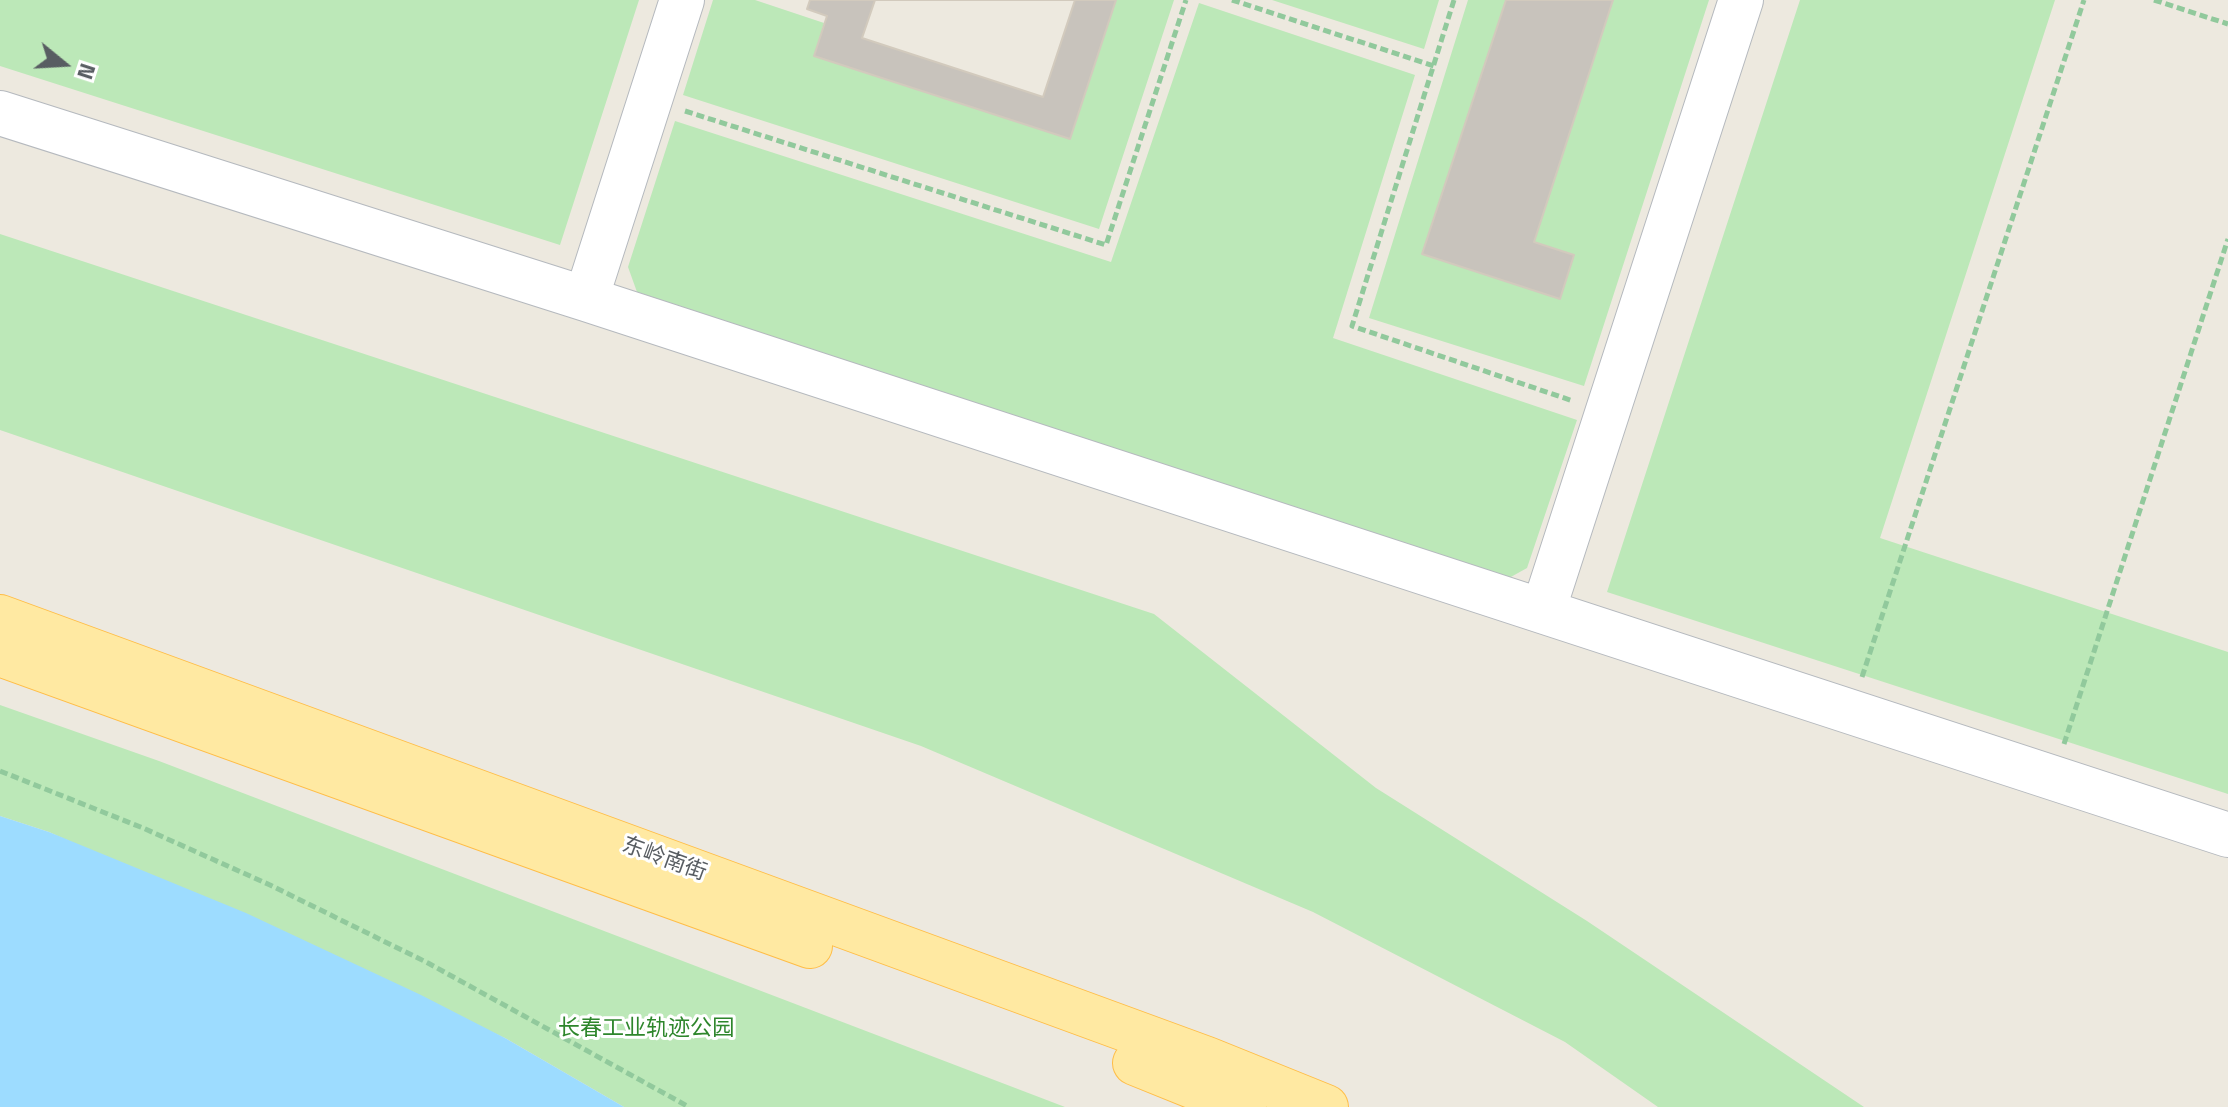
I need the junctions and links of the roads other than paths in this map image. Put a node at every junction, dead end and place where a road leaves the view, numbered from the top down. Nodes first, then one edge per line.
1 (682, 0) edge
2 (1741, 0) edge
3 (0, 113) edge
4 (586, 299) junction
5 (1543, 611) junction
6 (0, 617) edge
7 (0, 654) edge
8 (2228, 835) edge
9 (1244, 1107) edge
10 (1326, 1107) edge

1 - 4 lane
2 - 5 lane
3 - 4 lane
4 - 5 lane
5 - 8 lane
6 - 10 main road, 东岭南街
7 - 9 main road, 东岭南街

